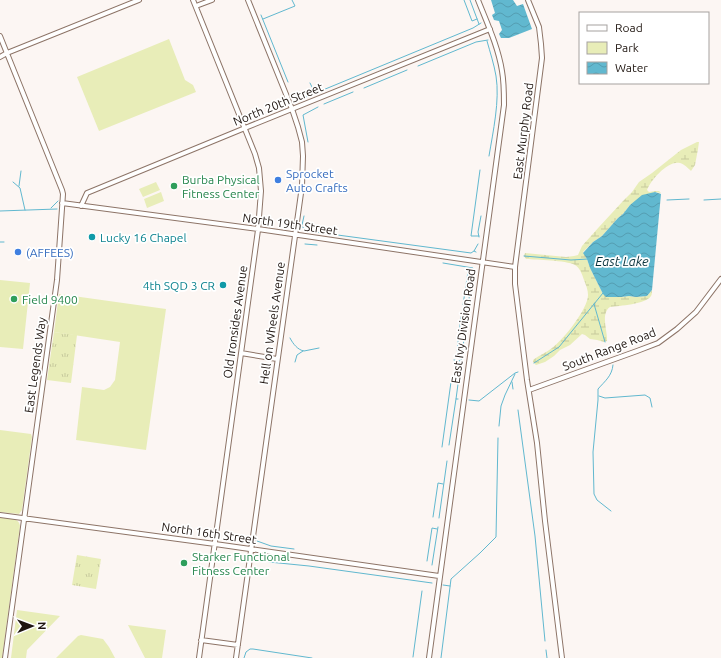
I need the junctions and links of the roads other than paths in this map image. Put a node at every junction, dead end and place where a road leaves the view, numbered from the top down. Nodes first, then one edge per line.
1 (140, 0) edge
2 (193, 0) edge
3 (212, 0) edge
4 (248, 0) edge
5 (478, 0) edge
6 (528, 0) edge
7 (196, 6) junction
8 (490, 29) junction
9 (0, 36) edge
10 (7, 53) junction
11 (0, 57) edge
12 (292, 109) junction
13 (245, 128) junction
14 (62, 203) junction
15 (81, 206) junction
16 (258, 230) junction
17 (295, 235) junction
18 (482, 262) junction
19 (515, 267) junction
20 (721, 279) edge
21 (241, 353) junction
22 (277, 359) junction
23 (529, 390) junction
24 (0, 515) edge
25 (24, 518) junction
26 (215, 544) junction
27 (251, 549) junction
28 (439, 576) junction
29 (202, 640) junction
30 (238, 645) junction
31 (5, 658) edge
32 (199, 658) edge
33 (236, 658) edge
34 (428, 658) edge
35 (562, 658) edge

1 - 10 street
2 - 7 street, Old Ironsides Avenue
3 - 7 street
4 - 12 street, Hell on Wheels Avenue
5 - 8 street, East Ivy Division Road
6 - 19 street, East Murphy Road
7 - 13 street, Old Ironsides Avenue
8 - 12 street, North 20th Street
8 - 18 street, East Ivy Division Road
9 - 10 street, East Legends Way
10 - 11 street
10 - 14 street, East Legends Way
12 - 13 street, North 20th Street
12 - 17 street, Hell on Wheels Avenue
13 - 15 street, North 20th Street
13 - 16 street, Old Ironsides Avenue
14 - 15 street, North 19th Street
14 - 25 street, East Legends Way
15 - 16 street, North 19th Street
16 - 17 street, North 19th Street
16 - 21 street, Old Ironsides Avenue
17 - 18 street, North 19th Street
17 - 22 street, Hell on Wheels Avenue
18 - 19 street, North 19th Street
18 - 28 street, East Ivy Division Road
19 - 23 street, East Murphy Road
20 - 23 street, South Range Road
21 - 22 street
21 - 26 street, Old Ironsides Avenue
22 - 27 street, Hell on Wheels Avenue
23 - 35 street, East Murphy Road
24 - 25 street, North 16th Street
25 - 26 street, North 16th Street
25 - 31 street, East Legends Way
26 - 27 street, North 16th Street
26 - 29 street, Old Ironsides Avenue
27 - 28 street, North 16th Street
27 - 30 street, Hell on Wheels Avenue
28 - 34 street, East Ivy Division Road
29 - 30 street
29 - 32 street, Old Ironsides Avenue
30 - 33 street, Hell on Wheels Avenue

